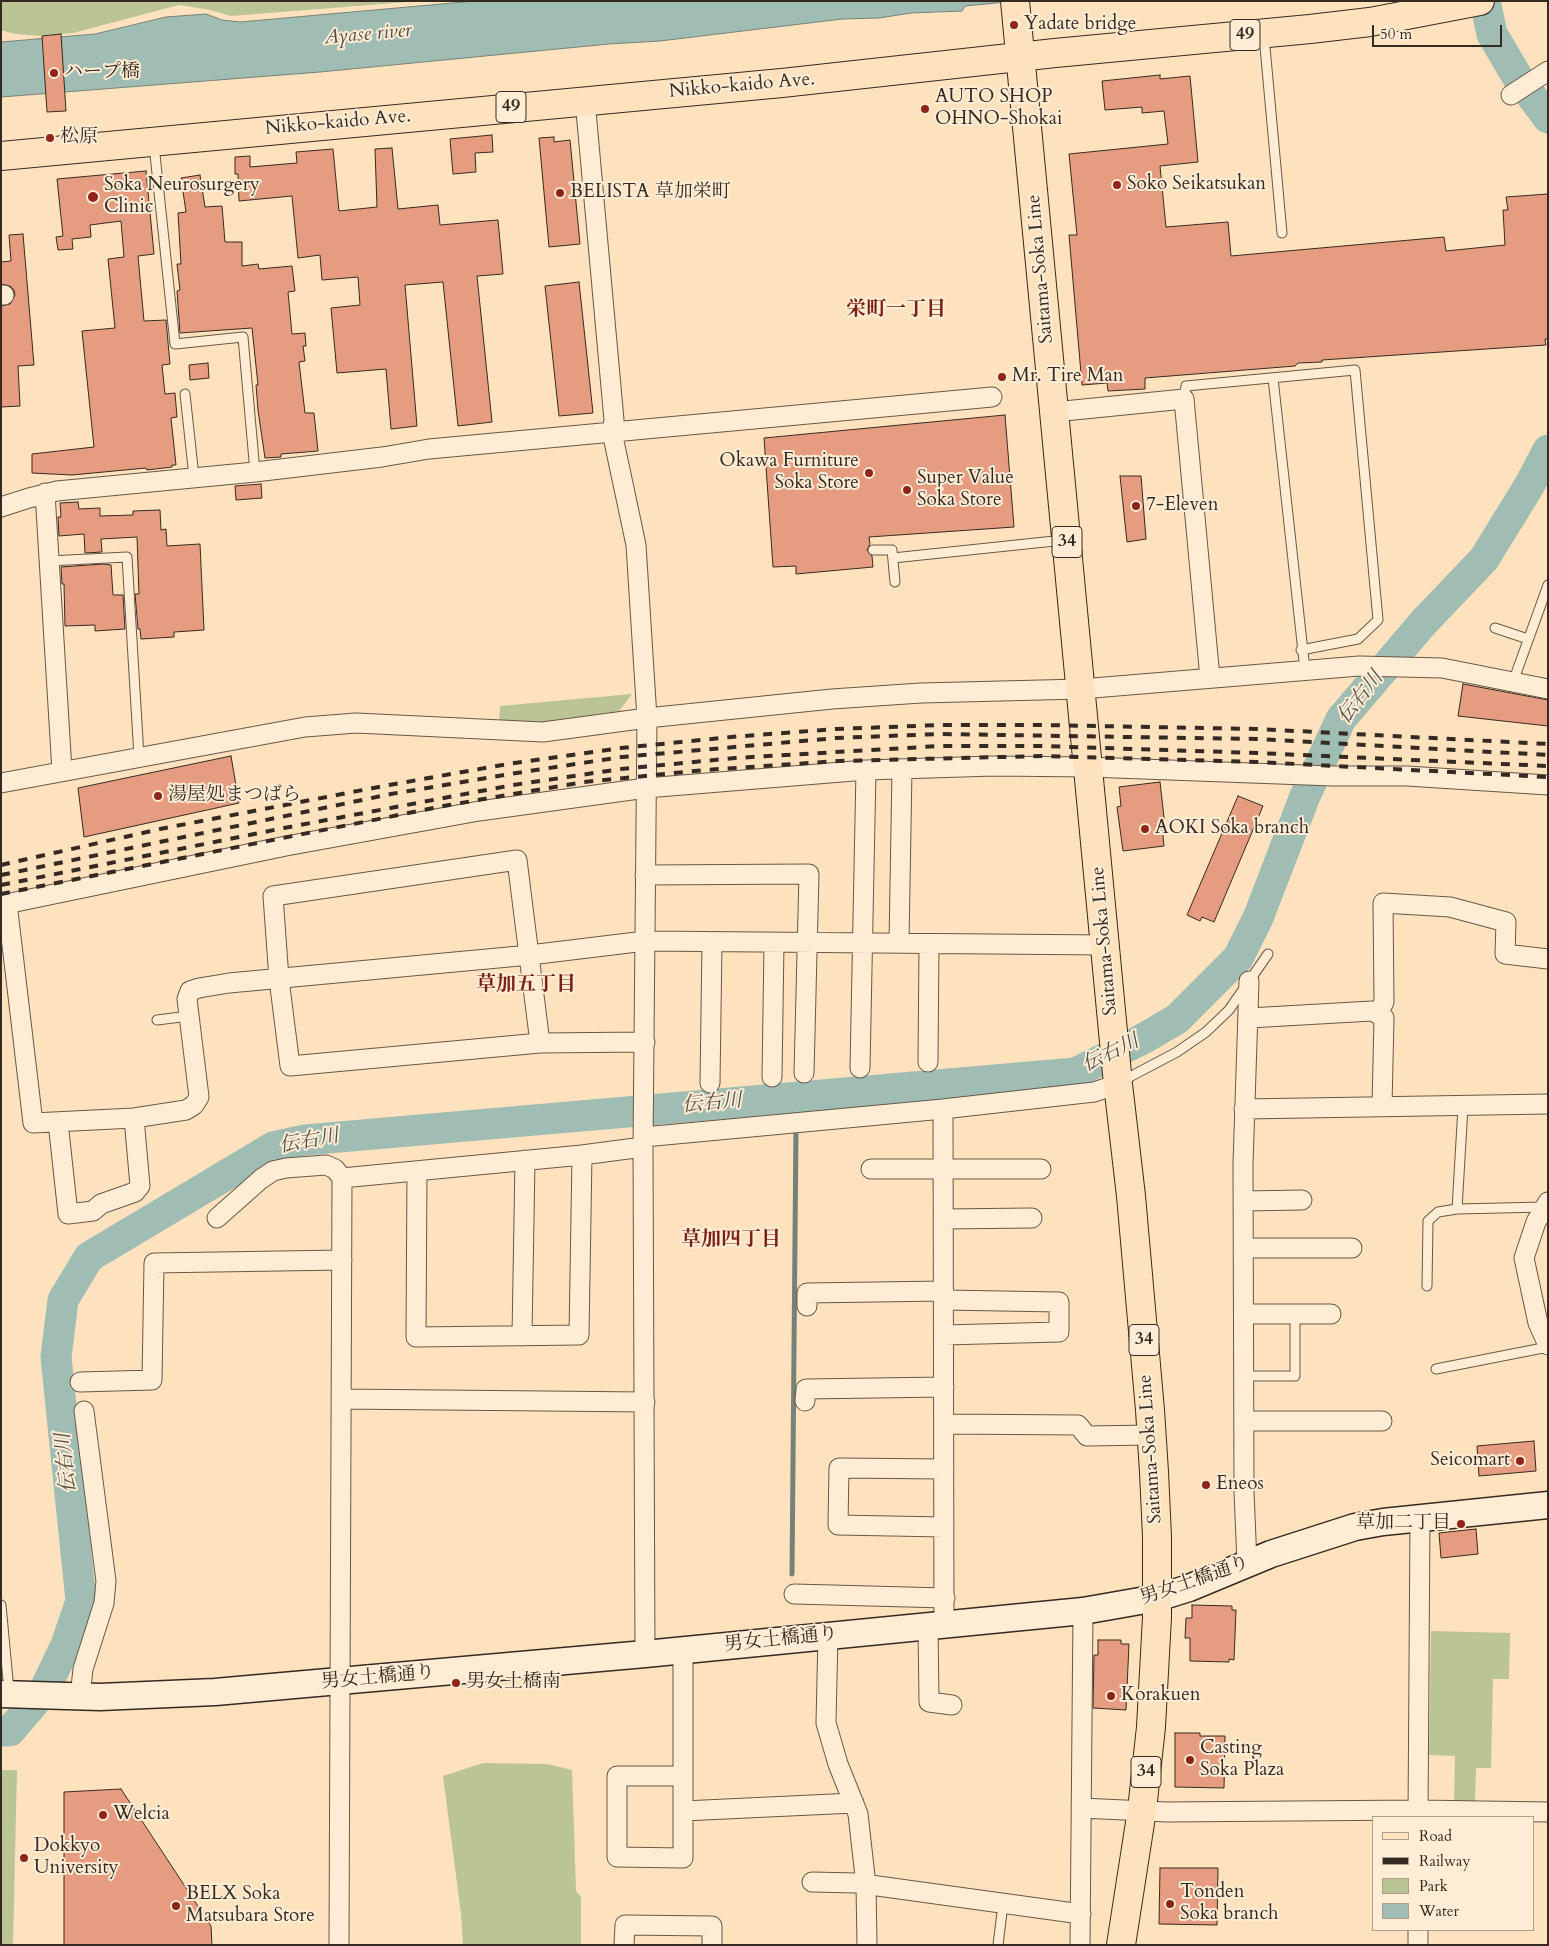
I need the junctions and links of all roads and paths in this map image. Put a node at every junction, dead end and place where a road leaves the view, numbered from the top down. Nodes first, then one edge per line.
1 (1465, 3) edge
2 (1016, 6) edge
3 (1263, 34) junction
4 (1021, 57) junction
5 (1545, 73) edge
6 (1511, 95) dead end
7 (585, 100) junction
8 (154, 141) junction
9 (1, 156) edge
10 (1282, 233) dead end
11 (1273, 378) junction
12 (185, 394) dead end
13 (992, 397) dead end
14 (1184, 399) junction
15 (1054, 412) junction
16 (612, 432) junction
17 (255, 472) junction
18 (194, 477) junction
19 (44, 493) junction
20 (1, 508) edge
21 (1066, 540) junction
22 (873, 550) dead end
23 (893, 558) junction
24 (48, 562) junction
25 (895, 582) dead end
26 (1548, 584) edge
27 (1495, 628) dead end
28 (1528, 639) junction
29 (1302, 650) junction
30 (1305, 670) junction
31 (1210, 678) junction
32 (1513, 682) junction
33 (1081, 689) junction
34 (1548, 689) edge
35 (647, 718) junction
36 (139, 757) junction
37 (1088, 767) junction
38 (902, 769) junction
39 (866, 770) junction
40 (62, 771) junction
41 (1, 783) edge
42 (1548, 784) edge
43 (646, 788) junction
44 (645, 875) junction
45 (4, 904) edge
46 (644, 941) junction
47 (808, 942) junction
48 (712, 943) junction
49 (774, 943) junction
50 (862, 943) junction
51 (899, 944) junction
52 (929, 945) junction
53 (1106, 946) junction
54 (1268, 954) dead end
55 (530, 955) junction
56 (1548, 959) edge
57 (279, 979) junction
58 (1249, 981) junction
59 (1378, 1014) junction
60 (189, 1016) junction
61 (1249, 1018) junction
62 (156, 1020) dead end
63 (645, 1042) junction
64 (540, 1044) junction
65 (928, 1062) dead end
66 (860, 1068) dead end
67 (804, 1073) dead end
68 (772, 1077) dead end
69 (710, 1083) dead end
70 (1118, 1084) junction
71 (1548, 1104) edge
72 (1382, 1106) junction
73 (1463, 1107) junction
74 (943, 1109) junction
75 (1244, 1109) junction
76 (134, 1118) junction
77 (58, 1122) junction
78 (644, 1138) junction
79 (582, 1155) junction
80 (525, 1160) junction
81 (871, 1169) dead end
82 (942, 1169) junction
83 (1041, 1169) dead end
84 (417, 1171) junction
85 (342, 1178) junction
86 (1244, 1200) junction
87 (1302, 1200) dead end
88 (1546, 1204) edge
89 (1457, 1208) junction
90 (217, 1218) dead end
91 (1032, 1218) dead end
92 (943, 1219) junction
93 (1245, 1248) junction
94 (1352, 1248) dead end
95 (342, 1260) junction
96 (1427, 1286) dead end
97 (944, 1296) junction
98 (807, 1306) dead end
99 (1244, 1314) junction
100 (1331, 1314) dead end
101 (1295, 1324) dead end
102 (944, 1335) junction
103 (522, 1336) junction
104 (1548, 1346) edge
105 (1436, 1368) dead end
106 (1244, 1376) junction
107 (80, 1382) dead end
108 (944, 1387) junction
109 (341, 1399) junction
110 (805, 1401) dead end
111 (645, 1402) junction
112 (84, 1410) dead end
113 (1244, 1421) junction
114 (1382, 1421) dead end
115 (944, 1424) junction
116 (1151, 1435) junction
117 (944, 1469) junction
118 (1548, 1505) edge
119 (1420, 1518) junction
120 (944, 1527) junction
121 (1247, 1564) junction
122 (794, 1594) dead end
123 (945, 1598) junction
124 (1157, 1598) junction
125 (1, 1605) edge
126 (1083, 1611) junction
127 (936, 1625) junction
128 (828, 1636) junction
129 (682, 1650) junction
130 (646, 1654) junction
131 (340, 1681) junction
132 (5, 1694) edge
133 (73, 1697) junction
134 (952, 1704) dead end
135 (683, 1776) junction
136 (854, 1803) junction
137 (1082, 1808) junction
138 (1142, 1810) junction
139 (683, 1811) junction
140 (1548, 1812) edge
141 (1418, 1814) edge
142 (812, 1882) dead end
143 (866, 1885) junction
144 (1003, 1904) junction
145 (1081, 1914) junction
146 (1418, 1931) edge
147 (338, 1945) edge
148 (624, 1945) edge
149 (712, 1945) edge
150 (867, 1945) edge
151 (998, 1945) edge
152 (1080, 1945) edge
153 (1121, 1945) edge
154 (1418, 1945) edge

1 - 3 main road, Nikko-kaido Ave. / 49
2 - 4 main road, Saitama-Soka Line
3 - 4 main road, Nikko-kaido Ave. / 49
3 - 10 lane
4 - 7 main road, Nikko-kaido Ave. / 49
4 - 15 main road, Saitama-Soka Line / 34
5 - 6 street
7 - 8 main road, Nikko-kaido Ave. / 49
7 - 16 street
8 - 9 main road, Nikko-kaido Ave. / 49
8 - 17 lane
11 - 14 lane
11 - 29 lane
11 - 29 lane
12 - 18 lane
13 - 16 street
14 - 15 street
14 - 31 street
15 - 21 main road, Saitama-Soka Line / 34
16 - 17 street
16 - 35 street
17 - 18 street
18 - 19 street
19 - 20 street
19 - 24 street
21 - 23 lane
21 - 33 main road, Saitama-Soka Line / 34
22 - 23 lane
23 - 25 lane
24 - 36 lane
24 - 40 street
26 - 28 lane
27 - 28 lane
28 - 32 lane
29 - 30 lane
30 - 31 street
30 - 32 street
31 - 33 street
32 - 34 street
33 - 35 street
33 - 37 main road, Saitama-Soka Line / 34
35 - 36 street
35 - 43 street
36 - 40 street
37 - 38 street
37 - 42 street
37 - 53 main road, Saitama-Soka Line / 34
38 - 39 street
38 - 51 street
39 - 43 street
39 - 50 street
40 - 41 street
43 - 44 street
43 - 45 street
44 - 46 street
44 - 47 street
45 - 77 street
46 - 48 street
46 - 55 street
46 - 63 street
47 - 49 street
47 - 50 street
47 - 67 street
48 - 49 street
48 - 69 street
49 - 68 street
50 - 51 street
50 - 66 street
51 - 52 street
52 - 53 street
52 - 65 street
53 - 70 main road, Saitama-Soka Line / 34
54 - 58 lane
55 - 57 street
55 - 57 street
55 - 64 street
56 - 59 street
57 - 60 street
57 - 64 street
58 - 61 street
58 - 70 lane
59 - 61 street
59 - 72 street
60 - 62 lane
60 - 76 street
61 - 75 street
63 - 64 street
63 - 78 street
70 - 74 street
70 - 116 main road, Saitama-Soka Line / 34
71 - 73 street
72 - 73 street
72 - 75 street
73 - 89 lane
74 - 78 street
74 - 82 street
75 - 86 street
76 - 77 street
76 - 77 street
78 - 79 street
78 - 111 street
79 - 80 street
79 - 103 street
80 - 84 street
80 - 103 street
81 - 82 street
82 - 83 street
82 - 92 street
84 - 85 street
84 - 103 street
85 - 90 street
85 - 95 street
86 - 87 street
86 - 93 street
88 - 89 lane
88 - 104 street
89 - 96 lane
91 - 92 street
92 - 97 street
93 - 94 street
93 - 99 street
95 - 107 street
95 - 109 street
97 - 98 street
97 - 102 street
97 - 102 street
99 - 100 street
99 - 106 street
101 - 106 lane
102 - 108 street
104 - 105 lane
106 - 113 street
108 - 110 street
108 - 115 street
109 - 111 street
109 - 131 street
111 - 130 street
112 - 133 street
113 - 114 street
113 - 121 street
115 - 116 street
115 - 117 street
116 - 124 main road, Saitama-Soka Line / 34
117 - 120 street
117 - 120 street
118 - 119 street, 男女土橋通り
119 - 121 street, 男女土橋通り
119 - 141 street
120 - 123 street
121 - 124 street, 男女土橋通り
122 - 123 street
123 - 127 street
124 - 126 street, 男女土橋通り
124 - 138 main road, Saitama-Soka Line / 34
125 - 132 lane
126 - 127 street, 男女土橋通り
126 - 137 street
127 - 128 street, 男女土橋通り
127 - 134 street
128 - 129 street, 男女土橋通り
128 - 136 street
129 - 130 street, 男女土橋通り
129 - 135 street
130 - 131 street, 男女土橋通り
131 - 133 street, 男女土橋通り
131 - 147 street
132 - 133 street, 男女土橋通り
135 - 139 street
135 - 139 street
136 - 139 street
136 - 143 street
137 - 138 street
137 - 145 street
138 - 141 street
138 - 153 main road, Saitama-Soka Line / 34
140 - 141 street
142 - 143 street
143 - 144 street
143 - 150 street
144 - 145 street
144 - 151 lane
145 - 152 street
146 - 154 street
148 - 149 street

